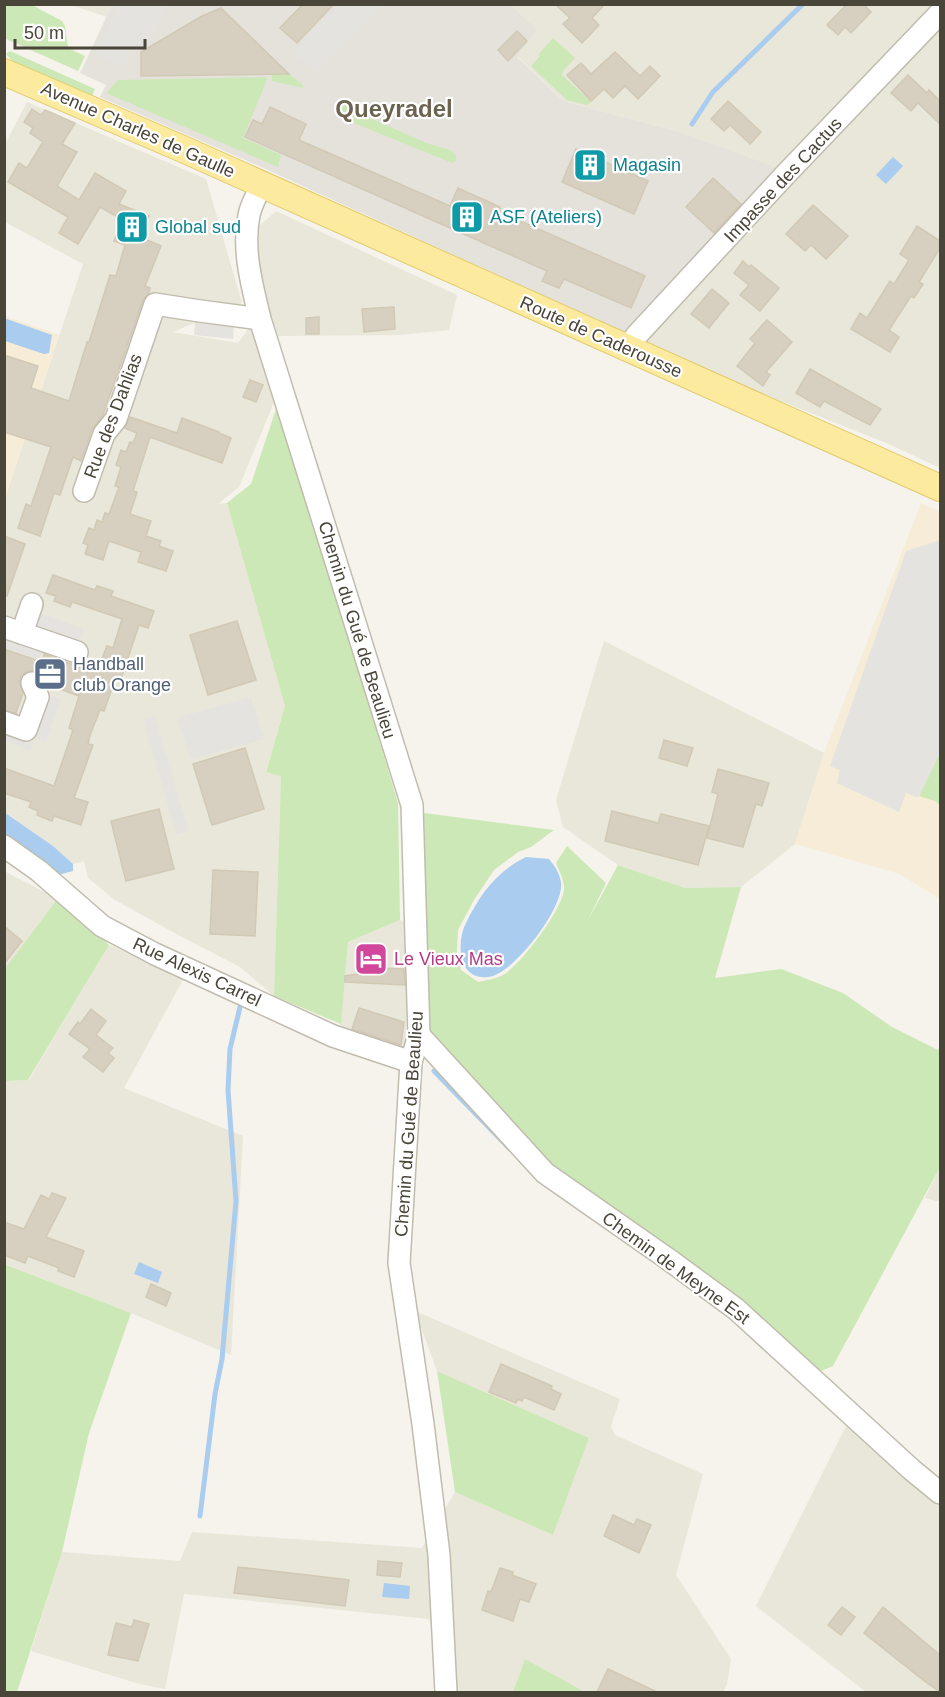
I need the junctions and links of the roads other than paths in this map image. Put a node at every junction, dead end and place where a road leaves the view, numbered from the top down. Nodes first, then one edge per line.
1 (940, 13) edge
2 (7, 70) edge
3 (262, 185) junction
4 (260, 319) junction
5 (628, 349) junction
6 (940, 488) edge
7 (84, 491) dead end
8 (32, 604) dead end
9 (13, 630) edge
10 (77, 652) dead end
11 (32, 683) dead end
12 (4, 722) edge
13 (4, 846) edge
14 (419, 1035) junction
15 (411, 1062) junction
16 (940, 1493) edge
17 (446, 1692) edge

1 - 5 street, Impasse des Cactus
2 - 3 main road, Avenue Charles de Gaulle
3 - 4 street, Chemin du Gué de Beaulieu
3 - 5 main road, Route de Caderousse
4 - 7 street, Rue des Dahlias
4 - 14 street, Chemin du Gué de Beaulieu
5 - 6 main road, Route de Caderousse
8 - 9 street
9 - 10 street
11 - 12 street
13 - 15 street, Rue Alexis Carrel
14 - 15 street, Chemin du Gué de Beaulieu
14 - 16 street, Chemin de Meyne Est
15 - 17 street, Chemin du Gué de Beaulieu

